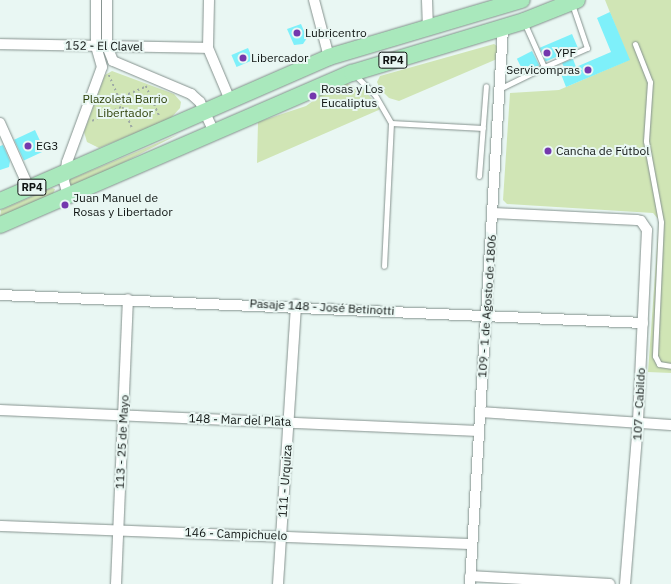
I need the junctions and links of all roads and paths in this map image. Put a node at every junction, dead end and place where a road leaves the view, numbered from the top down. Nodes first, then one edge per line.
1 (96, 0) edge
2 (107, 0) edge
3 (209, 0) edge
4 (314, 0) edge
5 (427, 0) edge
6 (522, 0) edge
7 (574, 1) edge
8 (524, 21) junction
9 (503, 28) junction
10 (428, 29) junction
11 (0, 44) edge
12 (635, 44) dead end
13 (96, 46) junction
14 (108, 46) junction
15 (208, 48) junction
16 (329, 57) junction
17 (544, 67) junction
18 (108, 72) dead end
19 (352, 73) junction
20 (158, 81) junction
21 (146, 86) junction
22 (486, 86) dead end
23 (501, 88) junction
24 (119, 98) junction
25 (230, 100) junction
26 (123, 106) junction
27 (205, 112) junction
28 (0, 123) edge
29 (391, 123) junction
30 (81, 126) junction
31 (483, 128) junction
32 (165, 129) junction
33 (214, 132) junction
34 (138, 141) junction
35 (65, 172) junction
36 (479, 176) dead end
37 (29, 188) junction
38 (68, 196) junction
39 (0, 201) edge
40 (493, 213) junction
41 (0, 225) edge
42 (384, 266) dead end
43 (0, 295) edge
44 (128, 300) junction
45 (296, 305) junction
46 (487, 316) junction
47 (643, 323) junction
48 (671, 366) edge
49 (0, 410) edge
50 (480, 412) junction
51 (124, 415) junction
52 (290, 422) junction
53 (638, 423) junction
54 (671, 425) edge
55 (479, 431) junction
56 (0, 526) edge
57 (118, 530) junction
58 (281, 535) junction
59 (472, 544) junction
60 (470, 580) edge
61 (116, 584) edge
62 (278, 584) edge
63 (610, 584) edge
64 (625, 584) edge

1 - 13 street
2 - 14 street
3 - 15 street
4 - 16 street
5 - 10 street
6 - 10 main road, RP4
7 - 8 main road, RP4
7 - 17 lane
8 - 9 main road, RP4
8 - 17 lane
9 - 19 main road, RP4
9 - 23 street, 109 - 1 de Agosto de 1806
10 - 16 main road, RP4
11 - 13 street, 152 - El Clavel
12 - 48 lane
13 - 14 street, 152 - El Clavel
13 - 30 street
14 - 15 street, 152 - El Clavel
14 - 20 street
15 - 25 street
16 - 25 main road, RP4
17 - 23 lane
18 - 24 path
19 - 29 lane
19 - 33 main road, RP4
20 - 21 path
20 - 27 street
21 - 24 path
21 - 32 path
22 - 31 lane
23 - 40 street, 109 - 1 de Agosto de 1806
24 - 26 path
25 - 27 main road, RP4
26 - 30 path
26 - 34 path
27 - 32 main road, RP4
27 - 33 street
28 - 37 street
29 - 31 lane
29 - 42 lane
30 - 35 street
31 - 36 lane
32 - 34 main road, RP4
33 - 38 main road, RP4
34 - 35 main road, RP4
35 - 37 main road, RP4
35 - 38 street
37 - 39 main road, RP4
38 - 41 main road, RP4
40 - 46 street, 109 - 1 de Agosto de 1806
40 - 47 street, 107 - Cabildo
43 - 44 street, Pasaje 148 - José Betinotti
44 - 45 street, Pasaje 148 - José Betinotti
44 - 51 street, 113 - 25 de Mayo
45 - 46 street, Pasaje 148 - José Betinotti
45 - 52 street, 111 - Urquiza
46 - 47 street, Pasaje 148 - José Betinotti
46 - 50 street, 109 - 1 de Agosto de 1806
47 - 53 street, 107 - Cabildo
49 - 51 street, 148 - Mar del Plata
50 - 53 street
50 - 55 street, 109 - 1 de Agosto de 1806
51 - 52 street, 148 - Mar del Plata
51 - 57 street, 113 - 25 de Mayo
52 - 55 street, 148 - Mar del Plata
52 - 58 street, 111 - Urquiza
53 - 54 street
53 - 64 street, 107 - Cabildo
55 - 59 street, 109 - 1 de Agosto de 1806
56 - 57 street, 146 - Campichuelo
57 - 58 street, 146 - Campichuelo
57 - 61 street, 113 - 25 de Mayo
58 - 59 street, 146 - Campichuelo
58 - 62 street, 111 - Urquiza
59 - 60 street, 109 - 1 de Agosto de 1806
60 - 63 street

